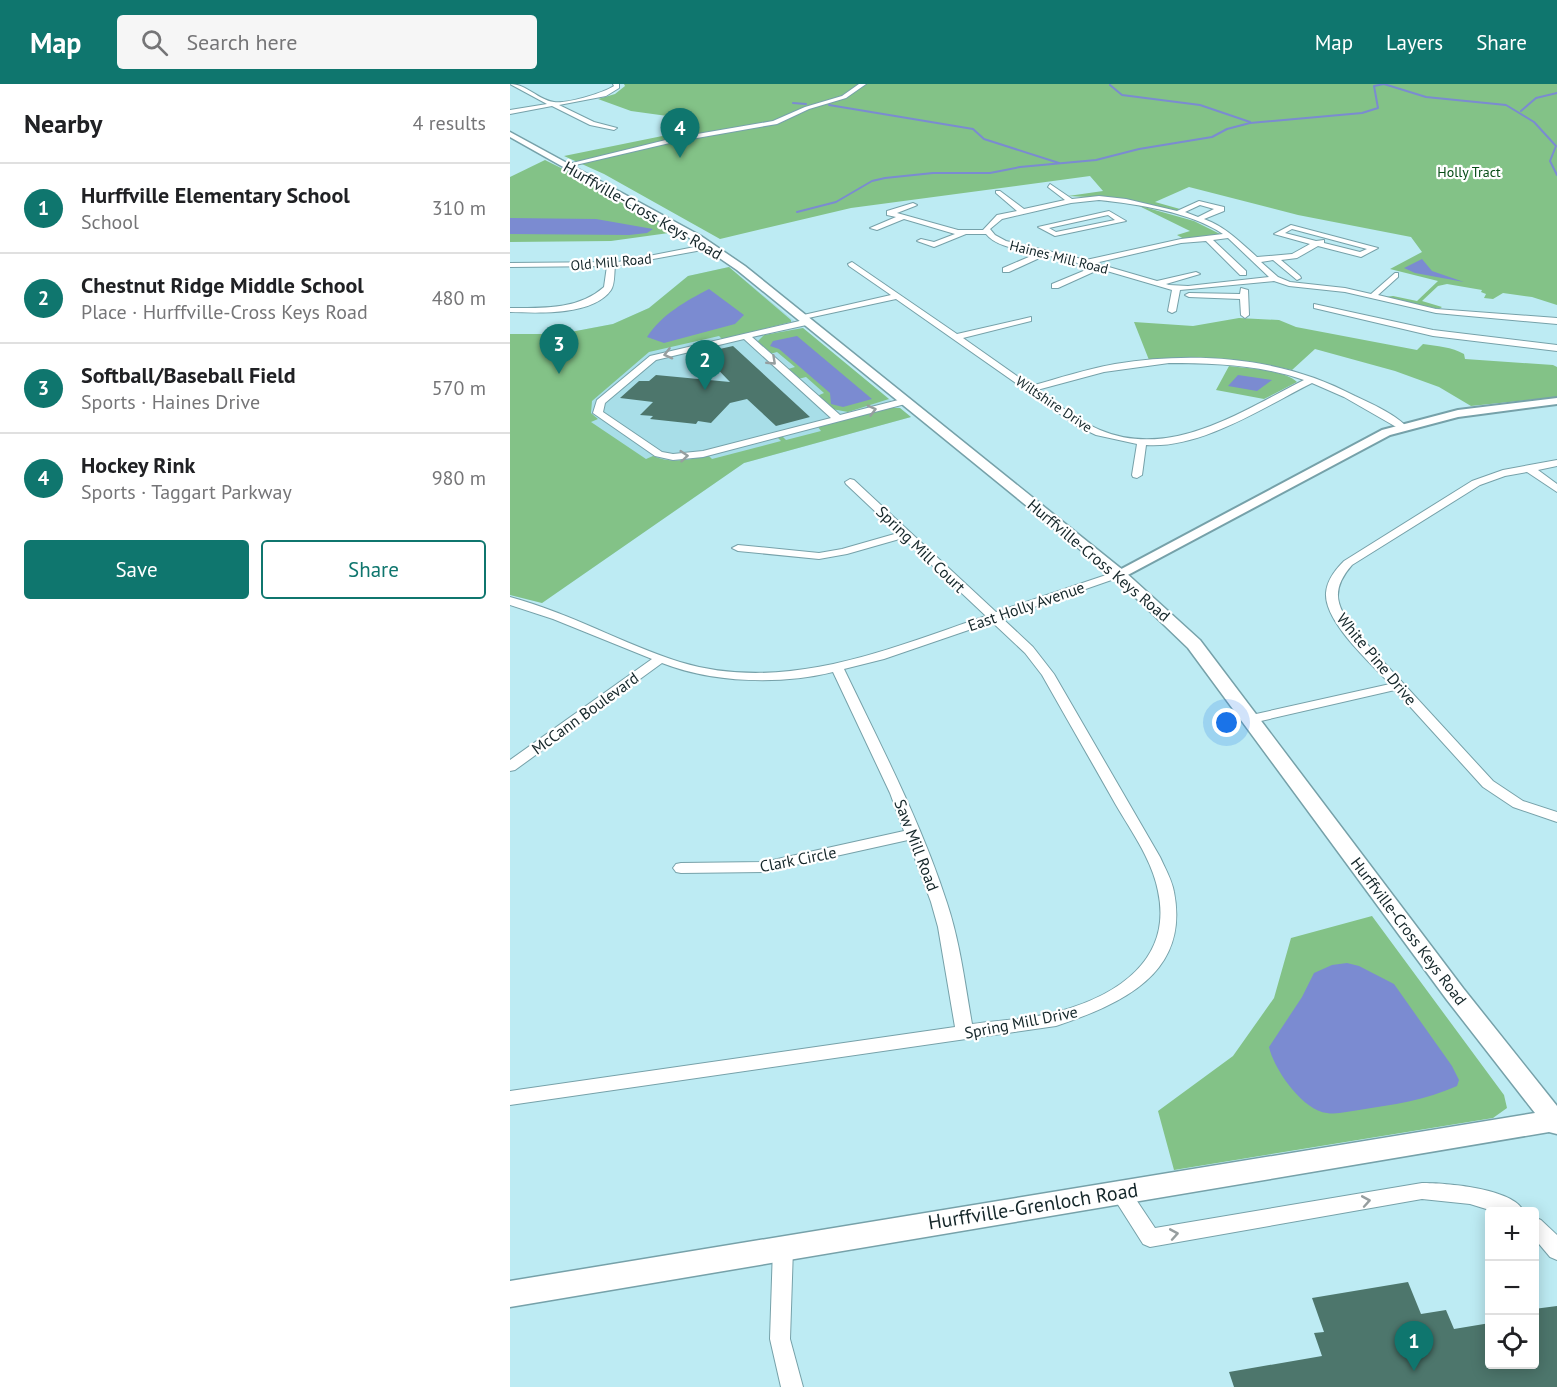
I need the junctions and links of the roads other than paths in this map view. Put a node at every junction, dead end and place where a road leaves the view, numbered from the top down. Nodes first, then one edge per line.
1 (513, 84) edge
2 (616, 84) edge
3 (864, 84) edge
4 (554, 104) junction
5 (510, 112) edge
6 (614, 129) dead end
7 (510, 134) edge
8 (565, 164) junction
9 (1050, 186) dead end
10 (998, 192) dead end
11 (1071, 201) junction
12 (913, 205) dead end
13 (1048, 206) junction
14 (1057, 211) dead end
15 (1023, 212) junction
16 (1178, 213) junction
17 (1066, 216) dead end
18 (903, 217) junction
19 (1198, 219) junction
20 (1075, 220) junction
21 (1089, 227) junction
22 (874, 228) dead end
23 (988, 232) junction
24 (963, 233) junction
25 (1230, 236) junction
26 (1331, 237) junction
27 (1207, 238) junction
28 (921, 241) dead end
29 (1318, 244) junction
30 (710, 246) junction
31 (1042, 254) junction
32 (1276, 259) junction
33 (1255, 260) junction
34 (852, 264) dead end
35 (510, 265) edge
36 (611, 265) junction
37 (1088, 266) junction
38 (1006, 270) dead end
39 (1243, 273) dead end
40 (1196, 274) dead end
41 (1395, 275) dead end
42 (1297, 278) dead end
43 (1275, 279) junction
44 (1243, 283) junction
45 (1155, 284) junction
46 (1055, 286) dead end
47 (1176, 291) junction
48 (898, 296) junction
49 (1373, 296) junction
50 (1244, 297) junction
51 (1317, 306) dead end
52 (510, 310) edge
53 (1172, 311) dead end
54 (1447, 312) junction
55 (1245, 315) dead end
56 (1028, 319) dead end
57 (805, 320) junction
58 (1557, 321) edge
59 (1444, 335) junction
60 (746, 336) junction
61 (956, 337) junction
62 (1557, 348) edge
63 (1312, 380) junction
64 (1030, 388) junction
65 (906, 401) junction
66 (1557, 401) edge
67 (837, 418) junction
68 (1401, 426) junction
69 (1142, 441) junction
70 (1557, 463) edge
71 (1528, 467) junction
72 (1137, 475) dead end
73 (850, 482) dead end
74 (1557, 489) edge
75 (905, 534) junction
76 (738, 548) dead end
77 (1119, 574) junction
78 (510, 601) edge
79 (993, 617) junction
80 (660, 659) junction
81 (837, 668) junction
82 (1398, 686) junction
83 (1252, 719) junction
84 (512, 763) edge
85 (1557, 817) edge
86 (912, 834) junction
87 (681, 868) dead end
88 (965, 1033) junction
89 (510, 1098) edge
90 (1556, 1122) edge
91 (1120, 1192) junction
92 (1507, 1207) edge
93 (1539, 1230) edge
94 (783, 1248) junction
95 (1557, 1251) edge
96 (510, 1294) edge
97 (792, 1387) edge

1 - 4 street
2 - 4 street
3 - 8 street
4 - 5 street
4 - 6 street
7 - 8 main road, Hurffville-Cross Keys Road
8 - 30 main road, Hurffville-Cross Keys Road
9 - 11 street
10 - 15 street
11 - 13 street, Haines Mill Road
11 - 16 street, Haines Mill Road
12 - 18 street
13 - 14 street
13 - 15 street, Haines Mill Road
15 - 23 street, Haines Mill Road
16 - 19 street, Haines Mill Road
16 - 19 street
17 - 20 street
18 - 22 street
18 - 24 street
19 - 25 street, Haines Mill Road
20 - 21 street
20 - 21 street
20 - 21 street
23 - 24 street
23 - 31 street, Haines Mill Road
24 - 28 street
25 - 27 street
25 - 33 street, Haines Mill Road
26 - 29 street
26 - 29 street
26 - 29 street
27 - 37 street
27 - 39 street
29 - 32 street
30 - 36 street, Old Mill Road
30 - 57 main road, Hurffville-Cross Keys Road
31 - 37 street, Haines Mill Road
31 - 38 street
32 - 33 street
32 - 42 street
33 - 43 street, Haines Mill Road
34 - 48 street, Wiltshire Drive
35 - 36 street, Old Mill Road
36 - 52 street
37 - 45 street, Haines Mill Road
37 - 46 street
40 - 45 street
41 - 49 street
43 - 44 street, Haines Mill Road
43 - 49 street, Haines Mill Road
44 - 47 street, Haines Mill Road
44 - 50 street
45 - 47 street, Haines Mill Road
47 - 50 street
47 - 53 street
48 - 57 street
48 - 61 street, Wiltshire Drive
49 - 54 street, Haines Mill Road
50 - 55 street
51 - 59 street
54 - 58 street, Haines Mill Road
54 - 59 street
56 - 61 street
57 - 60 street
57 - 65 main road, Hurffville-Cross Keys Road
59 - 62 street
60 -> 67 street
60 -> 67 street
61 - 64 street, Wiltshire Drive
63 - 64 street
63 - 68 street
63 - 69 street, Wiltshire Drive
64 - 69 street, Wiltshire Drive
67 -> 65 street
65 - 77 main road, Hurffville-Cross Keys Road
66 - 68 street, East Holly Avenue
68 - 77 street, East Holly Avenue
69 - 72 street
70 - 71 street, White Pine Drive
71 - 74 street
71 - 82 street, White Pine Drive
73 - 75 street, Spring Mill Court
75 - 76 street
75 - 79 street, Spring Mill Court
77 - 79 street, East Holly Avenue
77 - 83 main road, Hurffville-Cross Keys Road
78 - 80 street, East Holly Avenue
79 - 81 street, East Holly Avenue
79 - 88 street, Spring Mill Drive
80 - 81 street, East Holly Avenue
80 - 84 street, McCann Boulevard
81 - 86 street, Saw Mill Road
82 - 83 street
82 - 85 street, White Pine Drive
83 - 90 main road, Hurffville-Cross Keys Road
86 - 87 street, Clark Circle
86 - 88 street, Saw Mill Road
88 - 89 street, Spring Mill Drive
90 - 91 main road, Hurffville-Grenloch Road
91 -> 92 street
91 - 94 main road, Hurffville-Grenloch Road
93 - 95 street
94 - 96 main road, Hurffville-Grenloch Road
94 - 97 street

